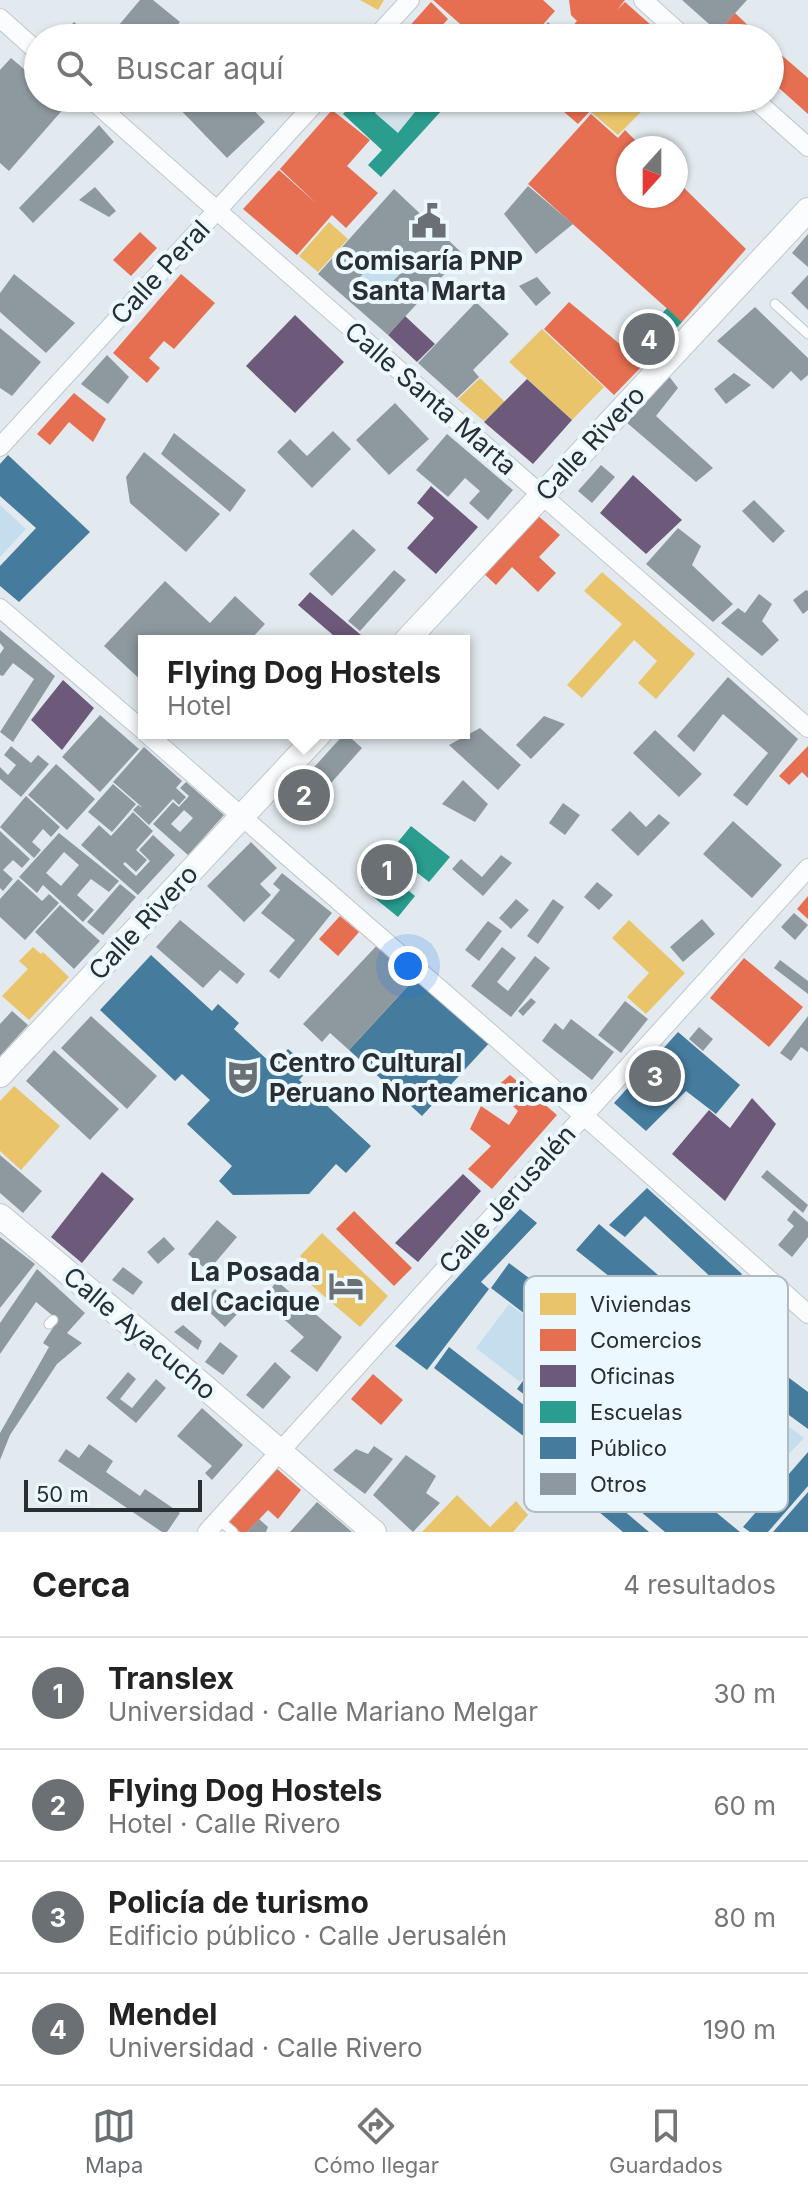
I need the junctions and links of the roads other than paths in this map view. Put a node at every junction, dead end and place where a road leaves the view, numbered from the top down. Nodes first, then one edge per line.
1 (410, 0) edge
2 (643, 0) edge
3 (0, 18) edge
4 (388, 24) edge
5 (670, 24) edge
6 (24, 39) edge
7 (106, 112) edge
8 (307, 112) edge
9 (769, 112) edge
10 (808, 147) edge
11 (808, 210) edge
12 (217, 211) junction
13 (775, 304) dead end
14 (808, 334) edge
15 (0, 447) edge
16 (542, 494) junction
17 (0, 608) edge
18 (412, 635) edge
19 (138, 726) edge
20 (808, 728) edge
21 (153, 739) edge
22 (314, 739) edge
23 (242, 815) junction
24 (808, 868) edge
25 (0, 1075) edge
26 (583, 1114) junction
27 (0, 1216) edge
28 (765, 1276) edge
29 (788, 1296) edge
30 (808, 1314) edge
31 (278, 1452) junction
32 (220, 1528) edge
33 (374, 1532) edge

1 - 4 street
2 - 5 street
3 - 6 street
7 - 12 street, Calle Santa Marta
8 - 12 street, Calle Peral
9 - 10 street
11 - 16 street, Calle Rivero
12 - 15 street, Calle Peral
12 - 16 street, Calle Santa Marta
13 - 14 lane
16 - 18 street, Calle Rivero
16 - 20 street, Calle Santa Marta
17 - 19 street
21 - 23 street
22 - 23 street, Calle Rivero
23 - 25 street, Calle Rivero
23 - 26 street
24 - 26 street, Calle Jerusalén
26 - 28 street
26 - 31 street, Calle Jerusalén
27 - 31 street, Calle Ayacucho
29 - 30 street
31 - 32 street, Calle Jerusalén
31 - 33 street, Calle Ayacucho

